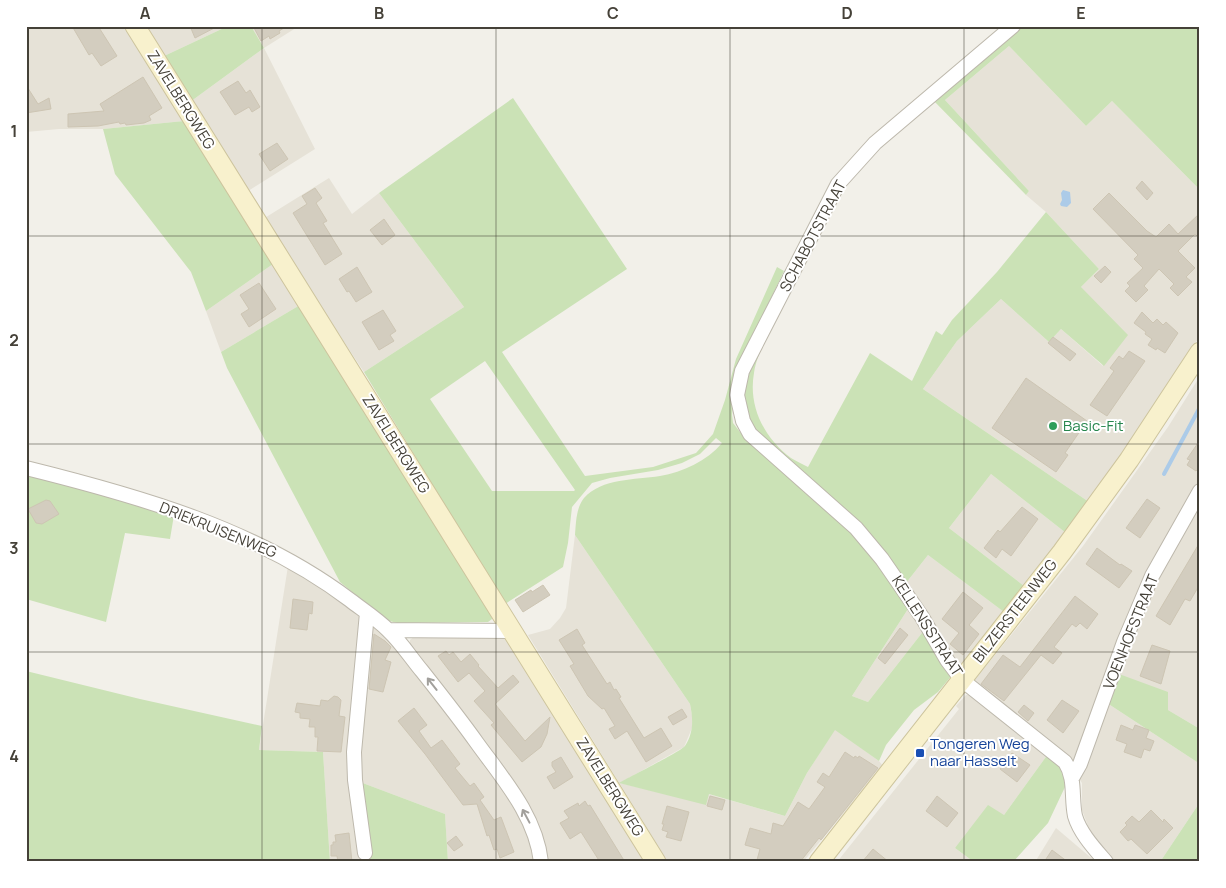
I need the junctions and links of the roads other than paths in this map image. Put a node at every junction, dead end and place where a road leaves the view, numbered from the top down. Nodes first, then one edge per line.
1 (134, 26) edge
2 (1013, 26) edge
3 (1200, 352) edge
4 (743, 421) joint
5 (26, 468) edge
6 (1200, 491) edge
7 (1196, 507) edge
8 (368, 613) junction
9 (388, 630) junction
10 (512, 631) junction
11 (962, 680) junction
12 (1072, 778) junction
13 (365, 852) dead end
14 (541, 862) edge
15 (656, 862) edge
16 (819, 862) edge
17 (1106, 862) edge

1 - 10 main road, ZAVELBERGWEG
2 - 4 street, SCHABOTSTRAAT
3 - 11 main road, BILZERSTEENWEG
4 - 11 street, KELLENSSTRAAT
5 - 8 street, DRIEKRUISENWEG
6 - 7 street, VOENHOFSTRAAT
7 - 12 street, VOENHOFSTRAAT
8 - 9 street, DRIEKRUISENWEG
8 - 13 street
9 - 10 street
14 -> 9 street, DRIEKRUISENWEG
10 - 15 main road, ZAVELBERGWEG
11 - 12 street, KELLENSSTRAAT
11 - 16 main road, BILZERSTEENWEG
12 - 17 street, KELLENSSTRAAT

